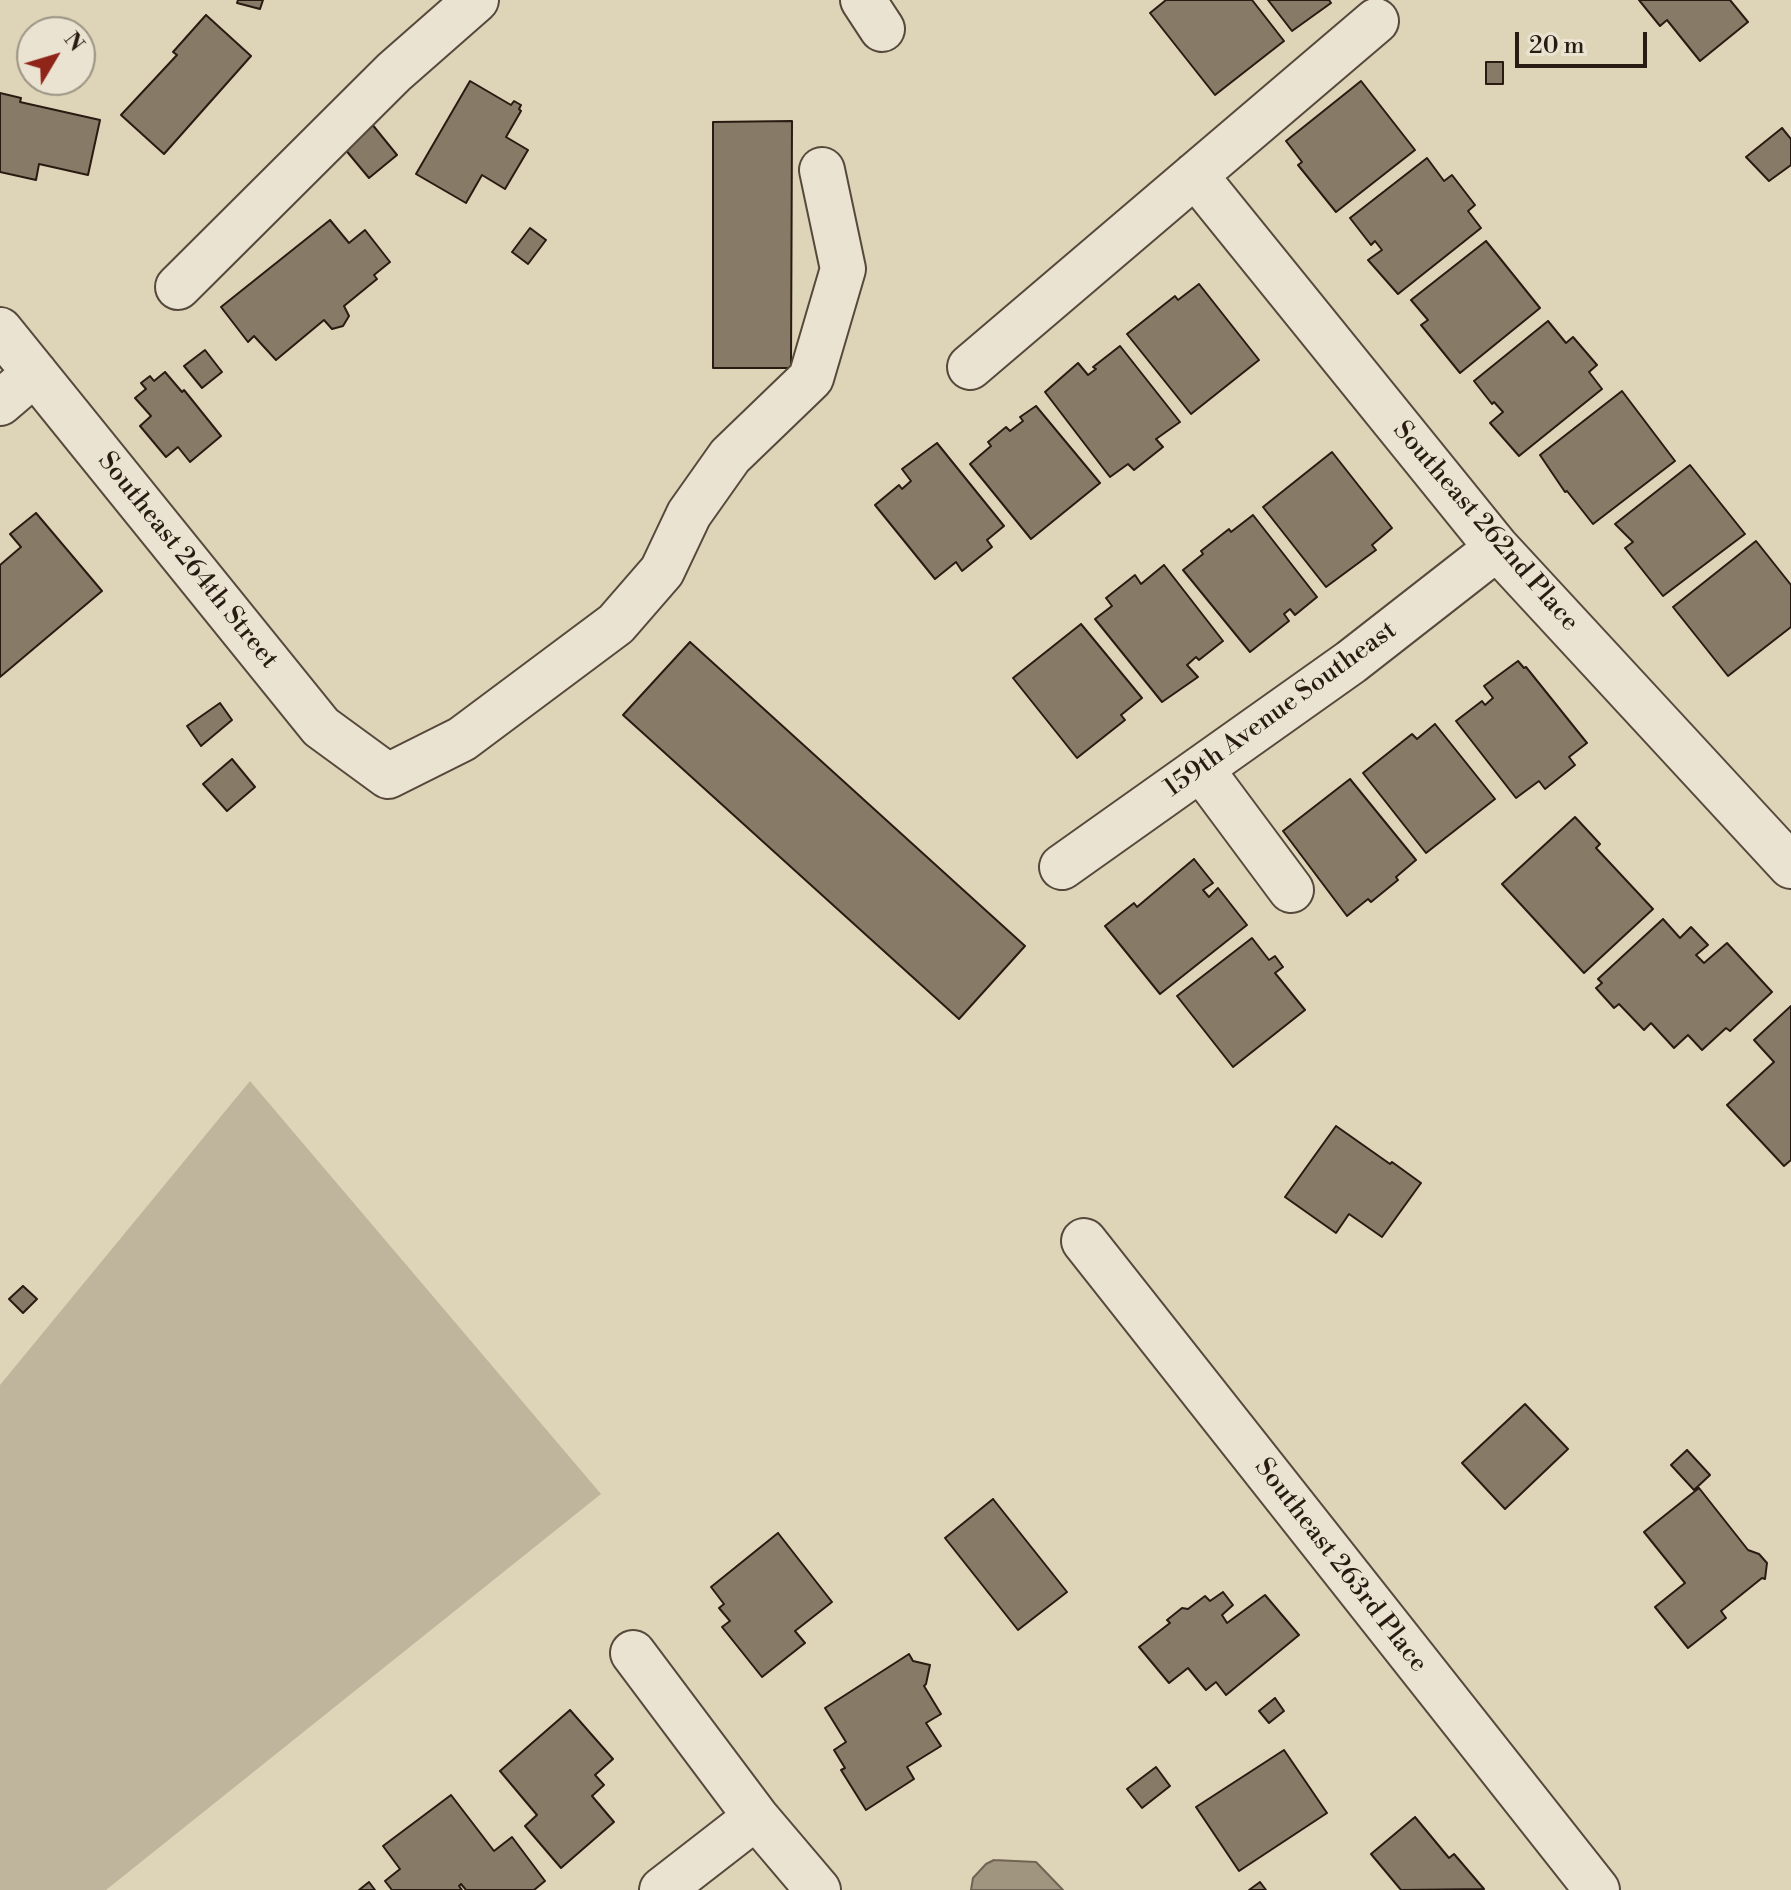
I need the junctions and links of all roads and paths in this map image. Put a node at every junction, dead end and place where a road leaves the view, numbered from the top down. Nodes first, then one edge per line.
1 (476, 0) edge
2 (1376, 21) dead end
3 (822, 170) dead end
4 (1195, 175) junction
5 (178, 287) dead end
6 (0, 330) edge
7 (970, 367) dead end
8 (35, 373) junction
9 (0, 403) edge
10 (1497, 548) junction
11 (1201, 769) junction
12 (1791, 866) edge
13 (1062, 867) dead end
14 (1291, 890) dead end
15 (1084, 1241) dead end
16 (633, 1653) dead end
17 (756, 1817) junction
18 (662, 1890) edge
19 (818, 1890) edge
20 (1597, 1890) edge

1 - 5 street
2 - 4 street
3 - 8 street, Southeast 264th Street
4 - 7 street
4 - 10 street, Southeast 262nd Place
6 - 8 street, Southeast 264th Street
8 - 9 street
10 - 11 street, 159th Avenue Southeast
10 - 12 street, Southeast 262nd Place
11 - 13 street, 159th Avenue Southeast
11 - 14 street
15 - 20 street, Southeast 263rd Place
16 - 17 street
17 - 18 street
17 - 19 street

